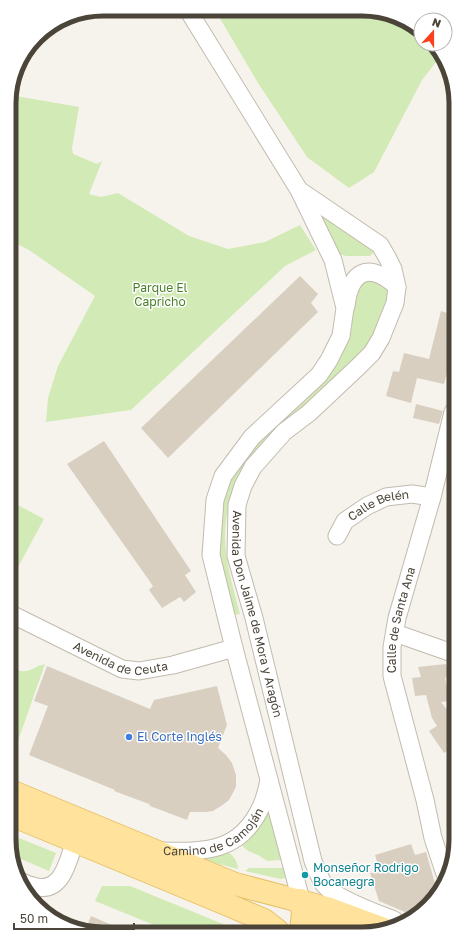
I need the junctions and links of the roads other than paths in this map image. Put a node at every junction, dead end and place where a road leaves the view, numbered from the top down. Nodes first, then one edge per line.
1 (192, 16) edge
2 (299, 190) junction
3 (397, 287) junction
4 (345, 308) junction
5 (449, 428) edge
6 (432, 497) junction
7 (337, 536) dead end
8 (16, 617) edge
9 (395, 633) junction
10 (234, 648) junction
11 (449, 652) edge
12 (269, 780) junction
13 (16, 793) edge
14 (16, 817) edge
15 (75, 842) junction
16 (156, 851) junction
17 (444, 870) edge
18 (29, 885) edge
19 (301, 900) junction
20 (352, 916) junction
21 (394, 920) edge
22 (376, 926) edge
23 (273, 927) edge
24 (301, 927) edge
25 (319, 927) edge

1 - 2 street, Avenida Don Jaime de Mora y Aragón
2 - 3 street, Avenida Don Jaime de Mora y Aragón
2 - 4 street, Avenida Don Jaime de Mora y Aragón
3 - 4 street
3 - 21 street, Avenida Don Jaime de Mora y Aragón
4 - 10 street, Avenida Don Jaime de Mora y Aragón
5 - 6 street, Calle de Santa Ana
6 - 7 street, Calle Belén
6 - 9 street, Calle de Santa Ana
8 - 10 street, Avenida de Ceuta
9 - 11 street
9 - 17 street, Calle de Santa Ana
10 - 12 street, Avenida Don Jaime de Mora y Aragón
12 - 16 street, Camino de Camoján
12 - 19 street, Avenida Don Jaime de Mora y Aragón
13 - 16 main road
14 - 15 main road
15 - 18 street
15 - 23 main road
16 - 19 main road
19 - 20 main road
19 - 24 main road
20 - 22 main road
20 - 25 main road

